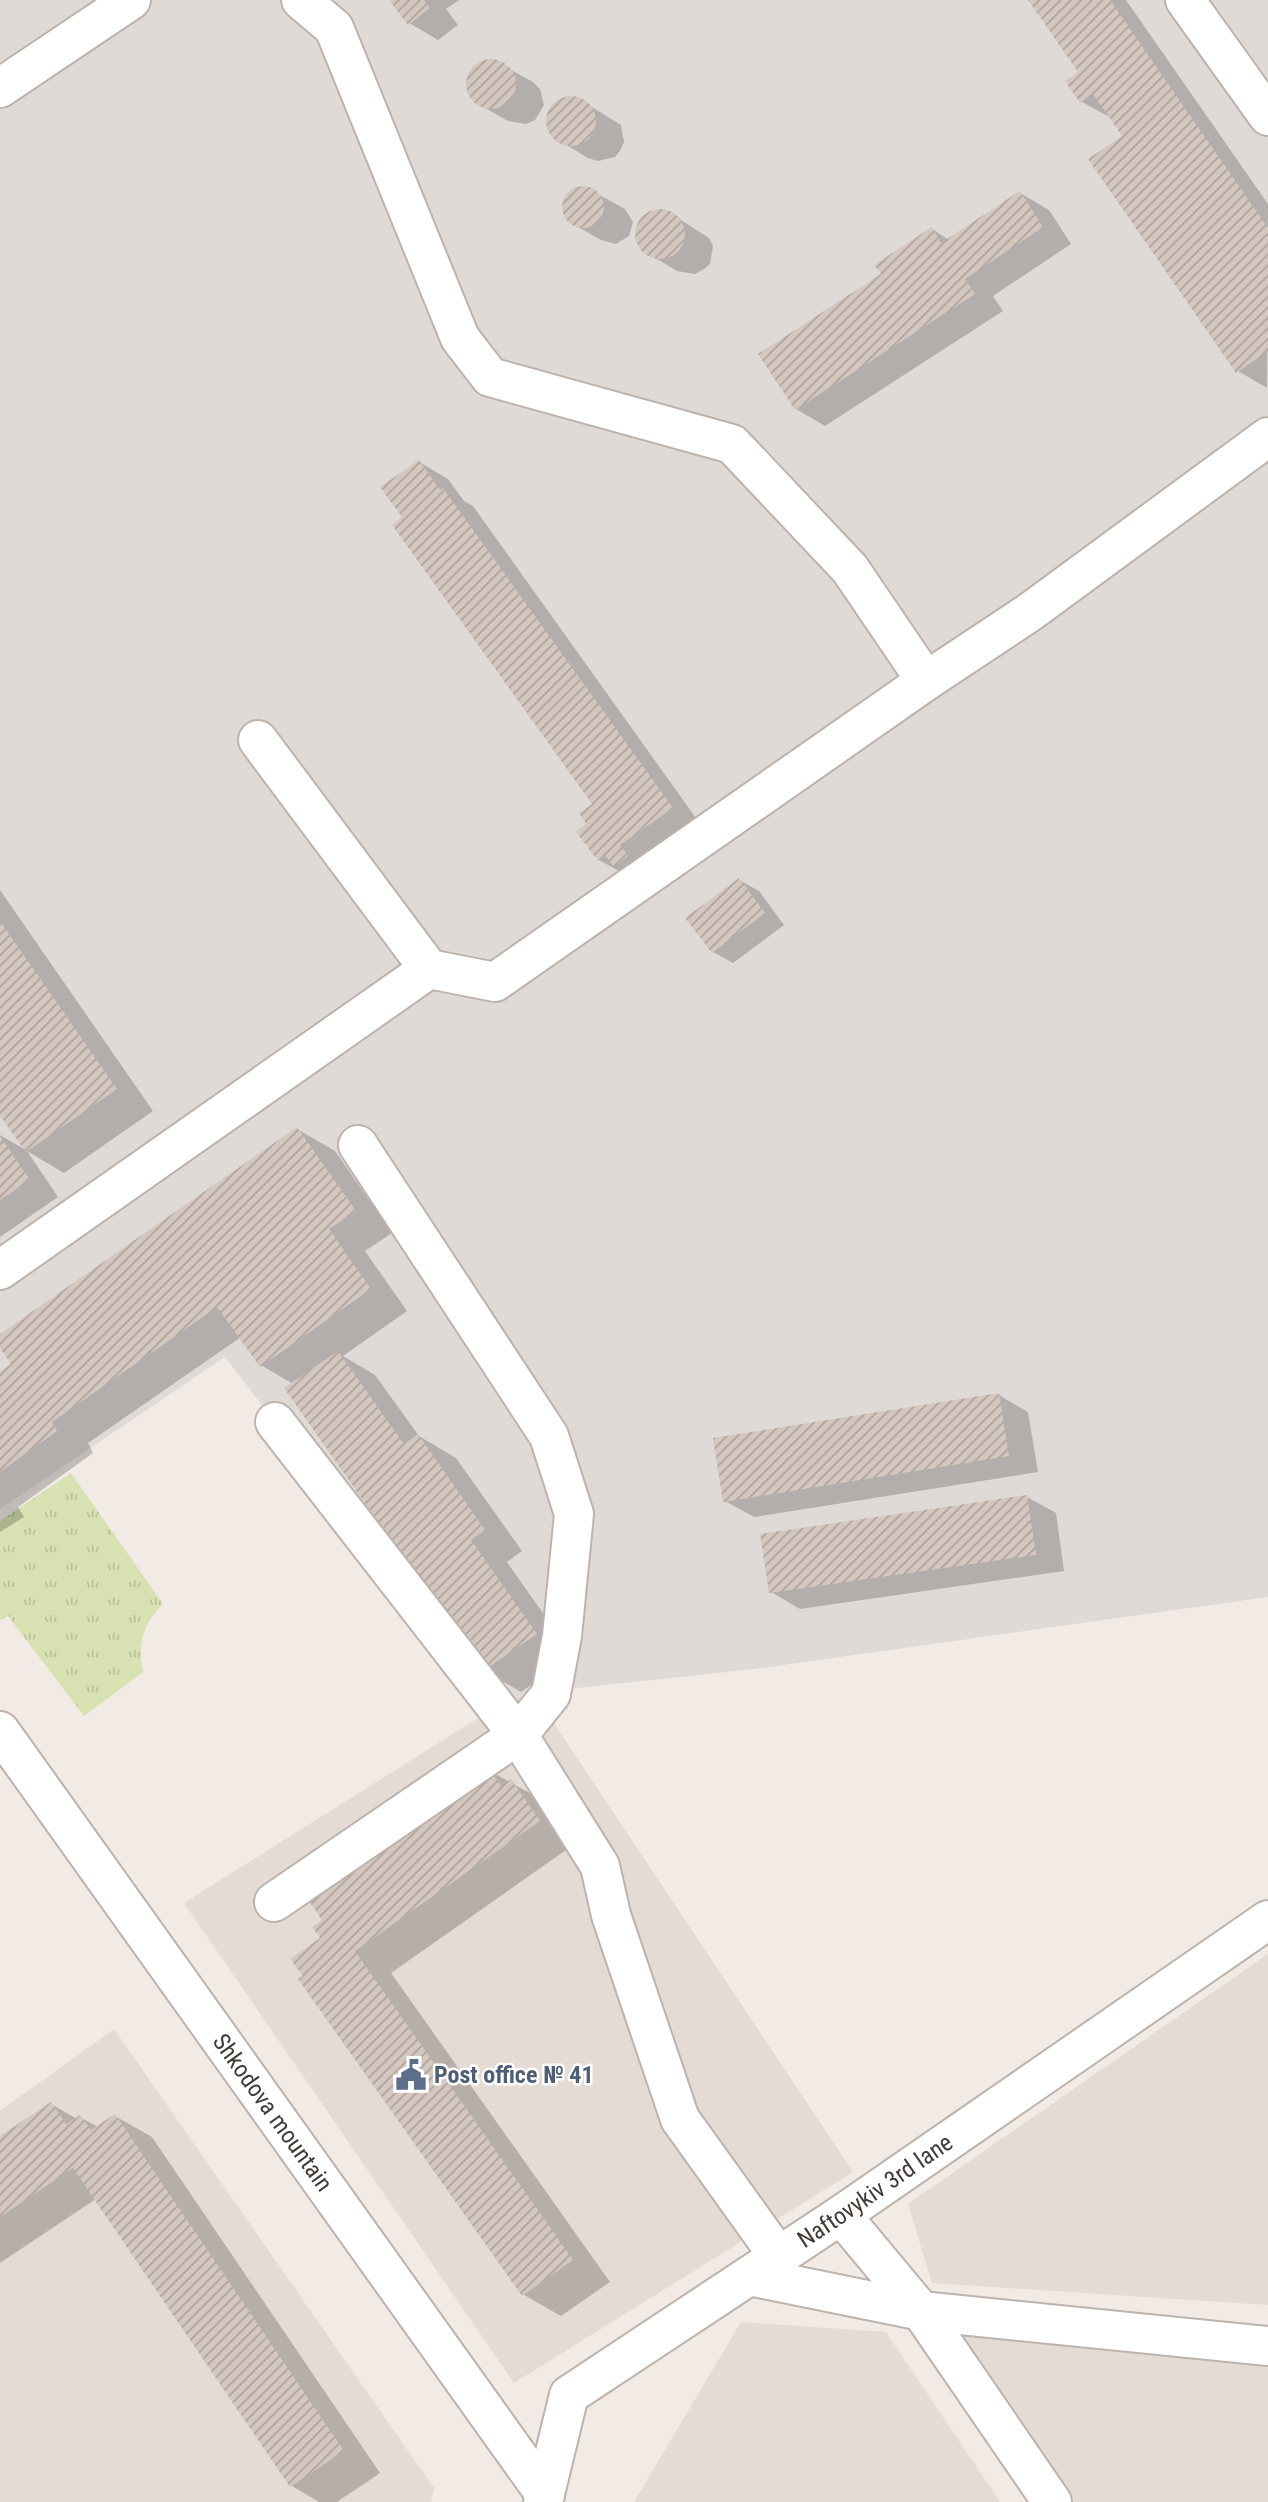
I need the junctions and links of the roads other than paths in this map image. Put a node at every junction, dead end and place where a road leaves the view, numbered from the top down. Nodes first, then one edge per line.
1 (131, 0) edge
2 (301, 0) edge
3 (1185, 0) edge
4 (0, 88) edge
5 (1268, 116) edge
6 (1268, 437) edge
7 (926, 681) junction
8 (258, 740) dead end
9 (429, 969) junction
10 (358, 1145) dead end
11 (0, 1270) edge
12 (275, 1422) dead end
13 (0, 1731) edge
14 (518, 1735) junction
15 (274, 1902) dead end
16 (1268, 1920) edge
17 (841, 2215) junction
18 (764, 2266) junction
19 (921, 2311) junction
20 (1268, 2346) edge
21 (544, 2498) edge
22 (1052, 2502) edge

1 - 4 street
2 - 7 street
3 - 5 street
6 - 7 street
7 - 9 street
8 - 9 street
9 - 11 street
10 - 14 street
12 - 14 street
13 - 21 street, Shkodova mountain
14 - 15 street
14 - 18 street
16 - 17 street, Naftovykiv 3rd lane
17 - 18 street, Naftovykiv 3rd lane
17 - 19 street
18 - 19 street
18 - 21 street, Naftovykiv 3rd lane
19 - 20 street
19 - 22 street

